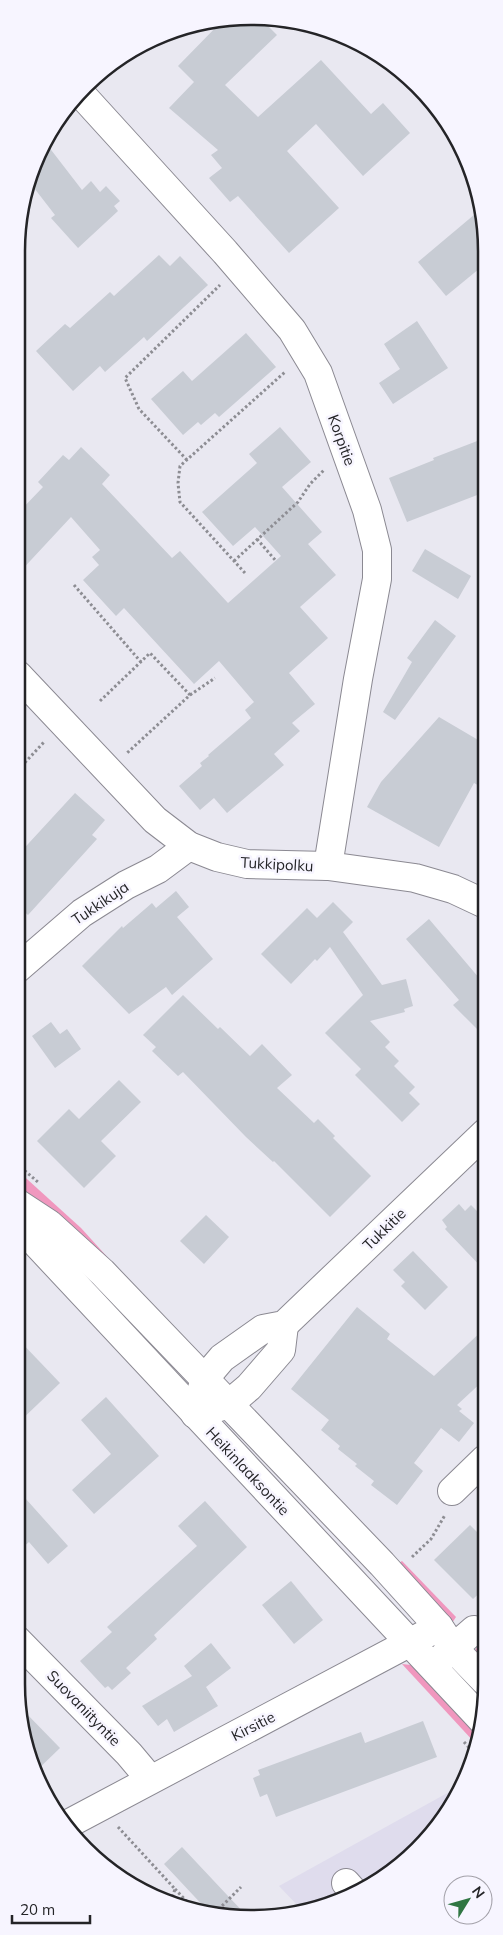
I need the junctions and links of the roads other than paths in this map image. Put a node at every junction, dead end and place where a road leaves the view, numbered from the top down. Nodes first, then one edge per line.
1 (85, 98) edge
2 (25, 682) edge
3 (189, 846) junction
4 (328, 866) junction
5 (478, 900) edge
6 (25, 962) edge
7 (478, 1140) edge
8 (25, 1208) edge
9 (25, 1229) edge
10 (284, 1325) junction
11 (204, 1378) junction
12 (229, 1404) junction
13 (195, 1414) junction
14 (478, 1466) edge
15 (452, 1490) road end
16 (474, 1630) dead end
17 (446, 1637) junction
18 (409, 1644) junction
19 (25, 1648) edge
20 (430, 1667) junction
21 (478, 1673) edge
22 (476, 1714) edge
23 (150, 1779) junction
24 (72, 1822) edge

1 - 4 street, Korpitie
2 - 3 street, Tukkipolku
3 - 4 street, Tukkipolku
3 - 6 street, Tukkikuja
4 - 5 street, Tukkipolku
7 - 10 street, Tukkitie
8 - 11 street
9 - 13 street, Heikinlaaksontie
10 - 11 street, Tukkitie
10 - 12 street
11 - 12 street
11 - 13 street, Tukkitie
12 - 13 street
12 - 17 street
13 - 18 street, Heikinlaaksontie
14 - 15 street
16 - 17 street
17 - 18 street, Kirsitie
17 - 20 street
17 - 21 street
18 - 20 street, Heikinlaaksontie
18 - 23 street, Kirsitie
19 - 23 street, Suovaniityntie
20 - 22 street, Heikinlaaksontie
23 - 24 street, Kirsitie

